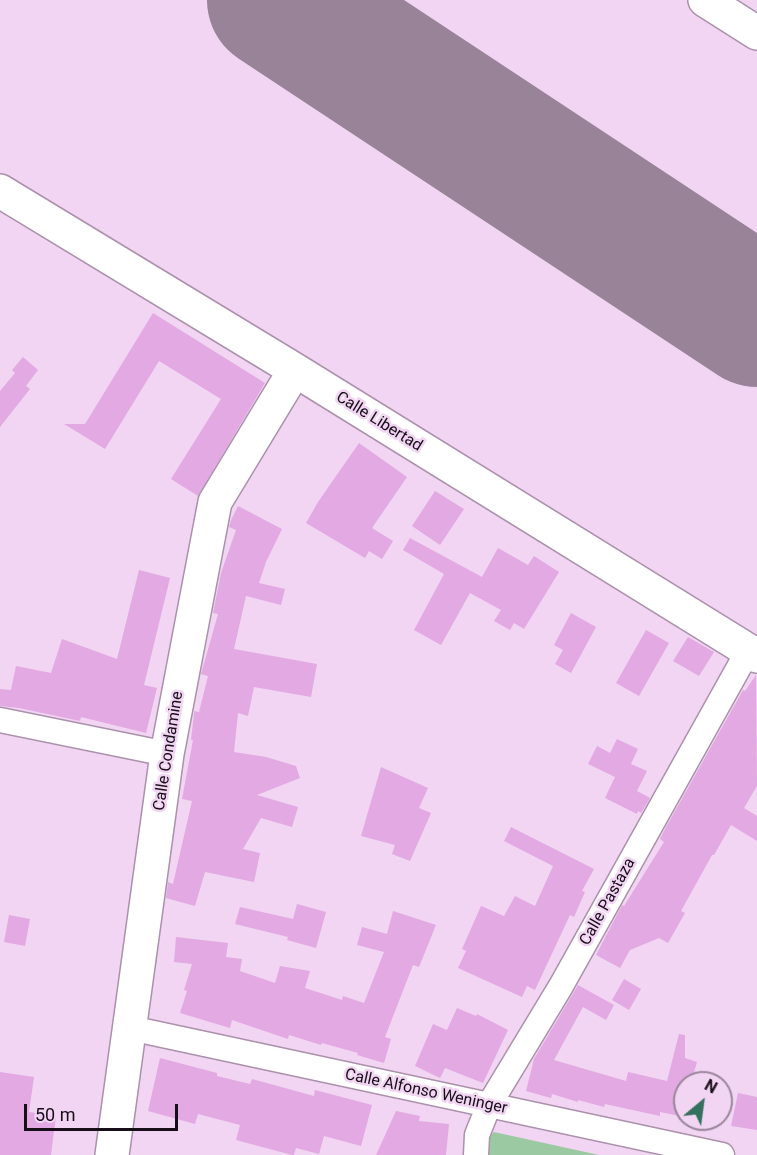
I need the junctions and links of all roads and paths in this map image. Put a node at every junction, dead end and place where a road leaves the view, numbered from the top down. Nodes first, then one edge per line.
1 (705, 0) edge
2 (757, 33) edge
3 (0, 191) edge
4 (296, 370) junction
5 (753, 654) edge
6 (0, 720) edge
7 (167, 754) junction
8 (130, 1028) junction
9 (489, 1105) junction
10 (112, 1155) edge
11 (476, 1155) edge
12 (722, 1155) edge

1 - 2 street
3 - 4 street, Calle Libertad
4 - 5 street, Calle Libertad
4 - 7 street, Calle Condamine
5 - 9 street, Calle Pastaza
6 - 7 street
7 - 8 street, Calle Condamine
8 - 9 street, Calle Alfonso Weninger
8 - 10 street, Calle Condamine
9 - 11 street, Calle Pastaza
9 - 12 street, Calle Alfonso Weninger

